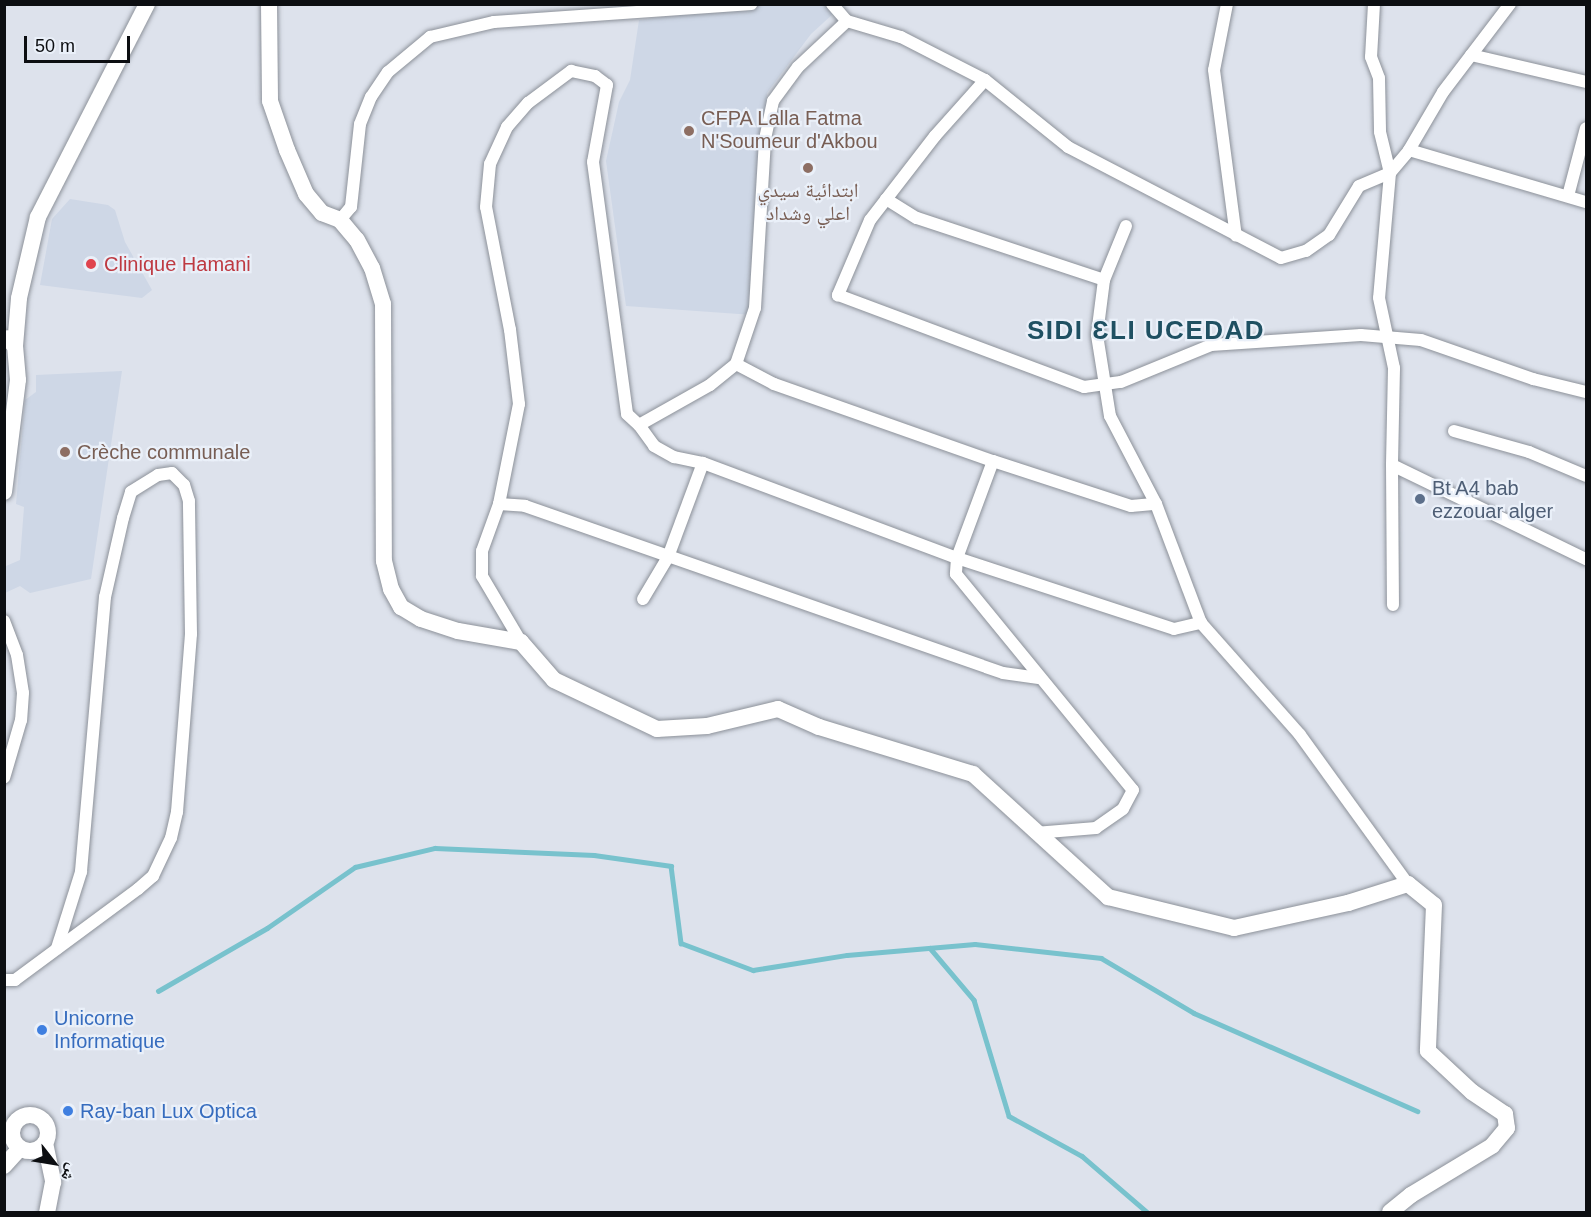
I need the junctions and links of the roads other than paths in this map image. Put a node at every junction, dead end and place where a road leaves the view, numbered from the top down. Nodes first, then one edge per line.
1 (147, 4) edge
2 (268, 4) edge
3 (751, 4) edge
4 (832, 4) edge
5 (1227, 4) edge
6 (1374, 4) edge
7 (1510, 4) edge
8 (847, 21) junction
9 (1471, 55) junction
10 (985, 80) junction
11 (1587, 82) edge
12 (1587, 128) edge
13 (1409, 150) junction
14 (1390, 173) junction
15 (1568, 196) junction
16 (886, 199) junction
17 (1587, 202) edge
18 (340, 220) junction
19 (1126, 226) dead end
20 (1236, 236) junction
21 (1104, 280) junction
22 (1384, 335) junction
23 (10, 341) edge
24 (736, 364) junction
25 (1103, 387) junction
26 (1587, 392) edge
27 (639, 425) junction
28 (1454, 431) dead end
29 (993, 461) junction
30 (703, 463) junction
31 (1392, 465) junction
32 (1587, 476) edge
33 (4, 492) edge
34 (499, 504) junction
35 (1156, 504) junction
36 (668, 557) junction
37 (957, 558) junction
38 (1587, 559) edge
39 (643, 599) dead end
40 (1393, 605) dead end
41 (4, 621) edge
42 (1201, 623) junction
43 (521, 642) junction
44 (1040, 678) junction
45 (4, 778) edge
46 (1035, 833) junction
47 (1408, 884) junction
48 (57, 948) junction
49 (4, 980) edge
50 (10, 1117) edge
51 (45, 1143) junction
52 (12, 1145) edge
53 (4, 1166) edge
54 (47, 1212) edge
55 (1390, 1212) edge

1 - 23 street
2 - 18 street
3 - 18 street
4 - 8 street
5 - 20 street
6 - 14 street
7 - 9 street
8 - 10 street
8 - 24 street
9 - 11 street
9 - 13 street
10 - 16 street
10 - 20 street
12 - 15 street
13 - 14 street
13 - 15 street
14 - 20 street
14 - 22 street
15 - 17 street
16 - 21 street
16 - 25 street
18 - 43 street
19 - 21 street
21 - 25 street
22 - 25 street
22 - 26 street
22 - 31 street
23 - 33 street
24 - 27 street
24 - 29 street
25 - 35 street
27 - 30 street
27 - 34 street
28 - 32 street
29 - 35 street
29 - 37 street
30 - 36 street
30 - 37 street
31 - 38 street
31 - 40 street
34 - 36 street
34 - 43 street
35 - 42 street
36 - 39 street
36 - 44 street
37 - 42 street
37 - 44 street
41 - 45 street
42 - 47 street
43 - 46 street
44 - 46 street
46 - 47 street
47 - 55 street
48 - 48 street
48 - 49 street
50 - 51 street
50 - 52 street
51 - 52 street
51 - 54 street
52 - 53 street

